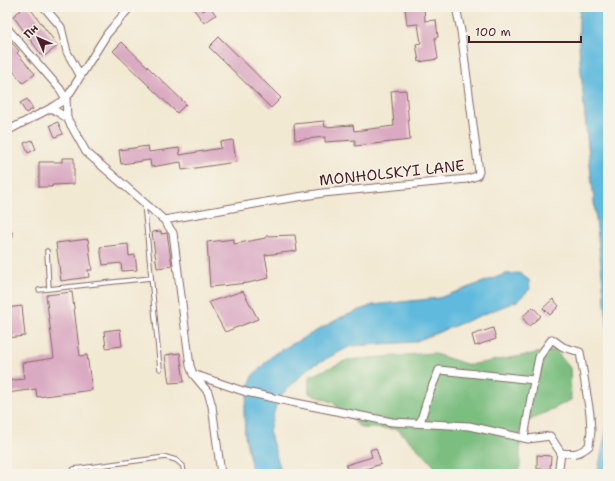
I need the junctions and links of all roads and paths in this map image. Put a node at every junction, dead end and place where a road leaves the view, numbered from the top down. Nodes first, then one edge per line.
1 (44, 7) edge
2 (130, 7) edge
3 (456, 7) edge
4 (7, 28) edge
5 (80, 75) junction
6 (66, 98) junction
7 (51, 108) junction
8 (67, 118) junction
9 (7, 131) edge
10 (144, 202) junction
11 (164, 220) junction
12 (47, 251) dead end
13 (151, 278) junction
14 (49, 289) junction
15 (39, 290) dead end
16 (160, 369) dead end
17 (193, 374) junction
18 (534, 380) junction
19 (420, 423) junction
20 (524, 438) junction
21 (561, 452) junction
22 (69, 474) edge
23 (184, 474) edge
24 (221, 474) edge
25 (558, 474) edge

1 - 5 street
2 - 5 street
3 - 11 street, MONHOLSKYI LANE
4 - 6 street
5 - 6 street
6 - 7 street
6 - 8 street
7 - 8 street
7 - 9 street
8 - 10 street
10 - 11 street
10 - 13 lane
11 - 17 street
12 - 14 lane
13 - 14 lane
13 - 16 lane
14 - 15 lane
17 - 19 street
17 - 24 street
18 - 19 street
18 - 20 street
18 - 21 street
19 - 20 street
20 - 21 street
21 - 25 street
22 - 23 lane

